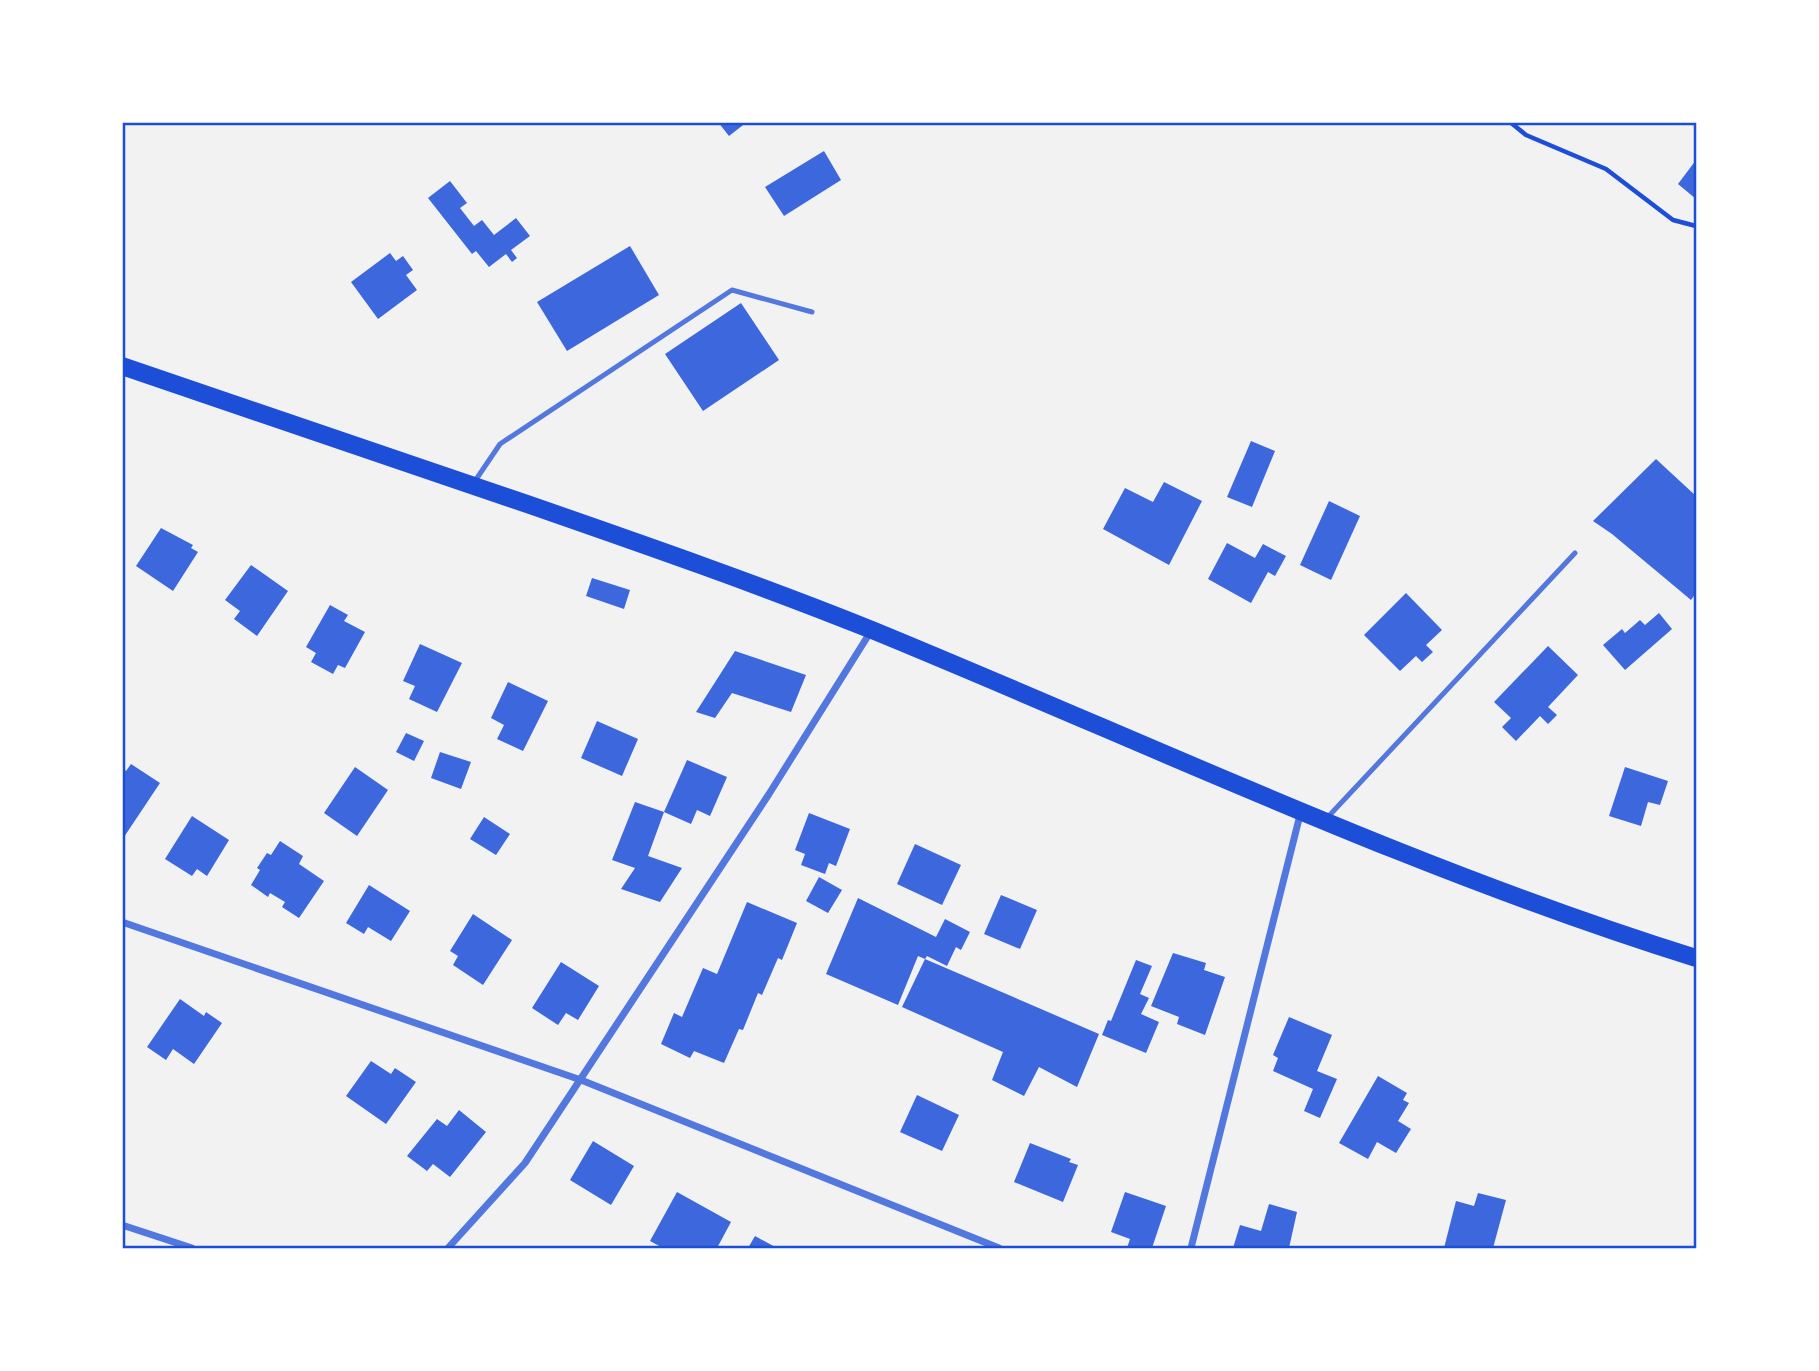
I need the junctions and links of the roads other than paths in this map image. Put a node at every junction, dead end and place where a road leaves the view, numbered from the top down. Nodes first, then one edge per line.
1 (813, 312) dead end
2 (122, 366) edge
3 (472, 485) junction
4 (1575, 553) dead end
5 (871, 630) junction
6 (1301, 811) junction
7 (1325, 821) junction
8 (122, 922) edge
9 (1696, 958) edge
10 (581, 1080) junction
11 (122, 1225) edge
12 (192, 1248) edge
13 (448, 1248) edge
14 (999, 1248) edge
15 (1191, 1248) edge

1 - 3 lane
2 - 3 main road
3 - 5 main road
4 - 7 lane
5 - 6 main road
5 - 10 street
6 - 7 main road
6 - 15 street
7 - 9 main road
8 - 10 street
10 - 13 street
10 - 14 street
11 - 12 street

